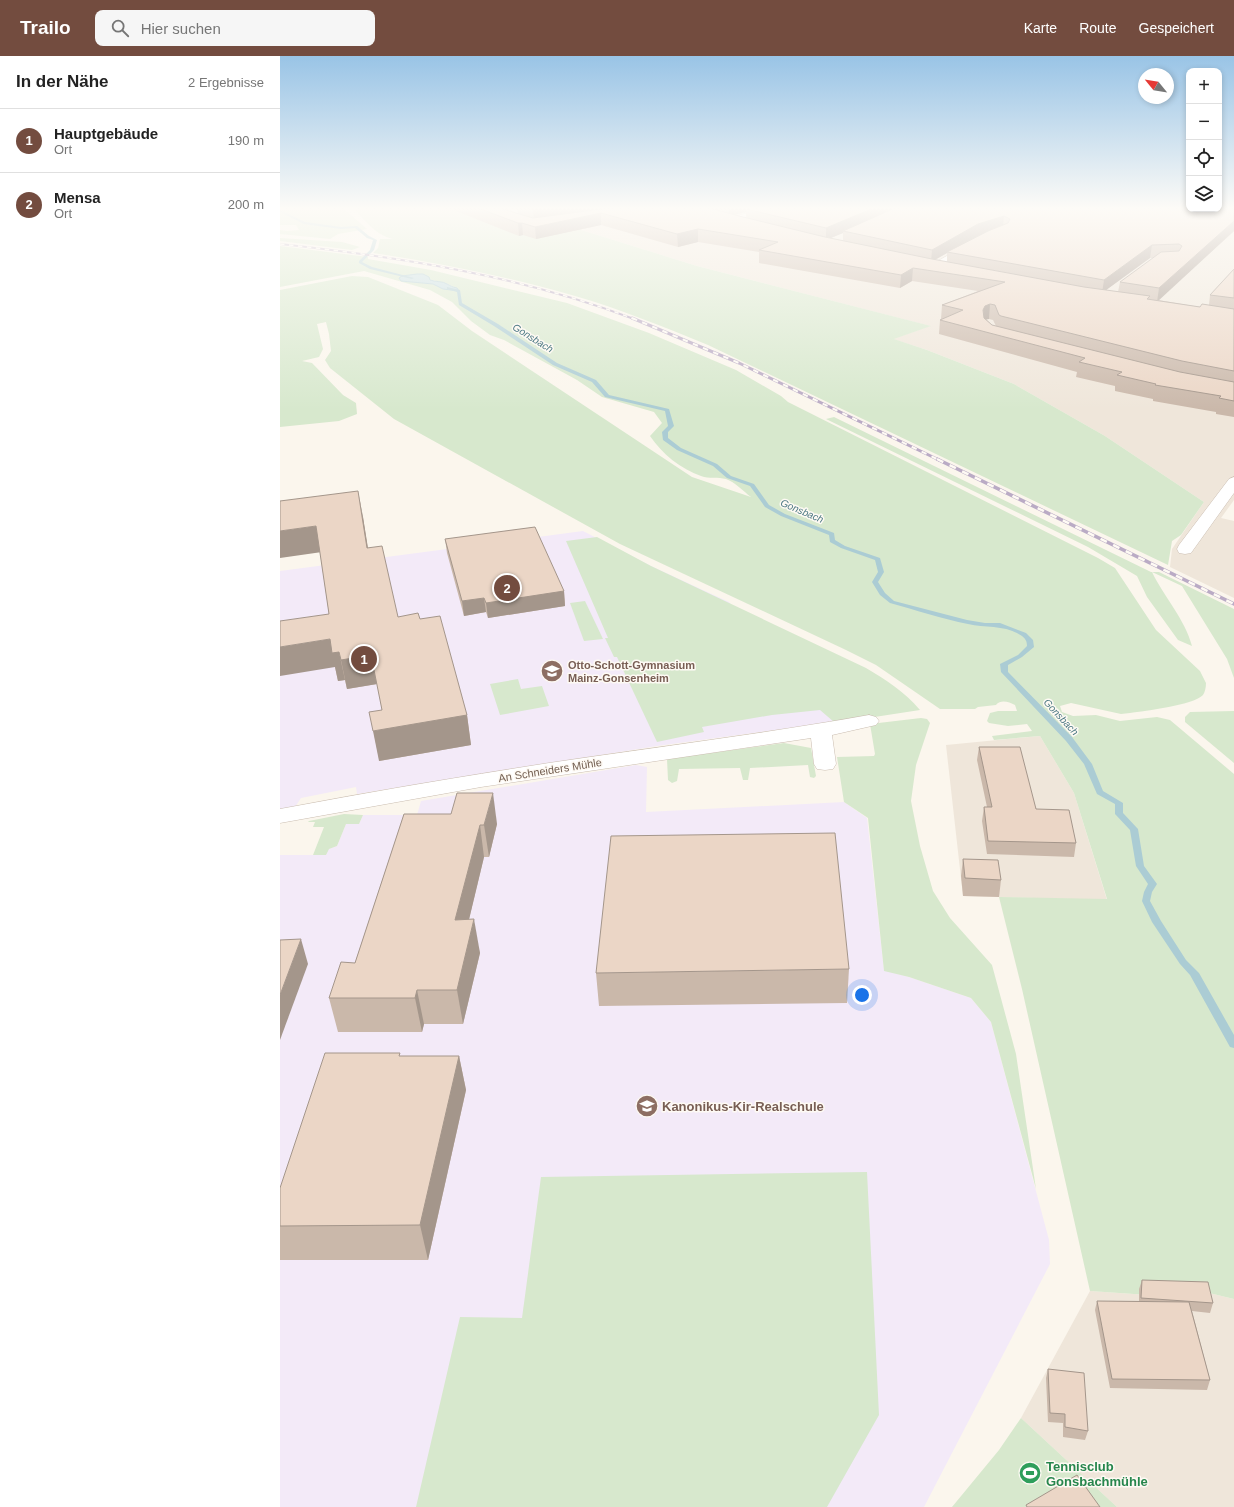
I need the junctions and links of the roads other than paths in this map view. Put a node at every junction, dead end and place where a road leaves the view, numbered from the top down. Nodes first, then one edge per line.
1 (1234, 482) edge
2 (1185, 549) dead end
3 (869, 721) dead end
4 (821, 730) junction
5 (825, 764) dead end
6 (280, 816) edge

1 - 2 street
3 - 4 street, An Schneiders Mühle
4 - 5 street
4 - 6 street, An Schneiders Mühle

